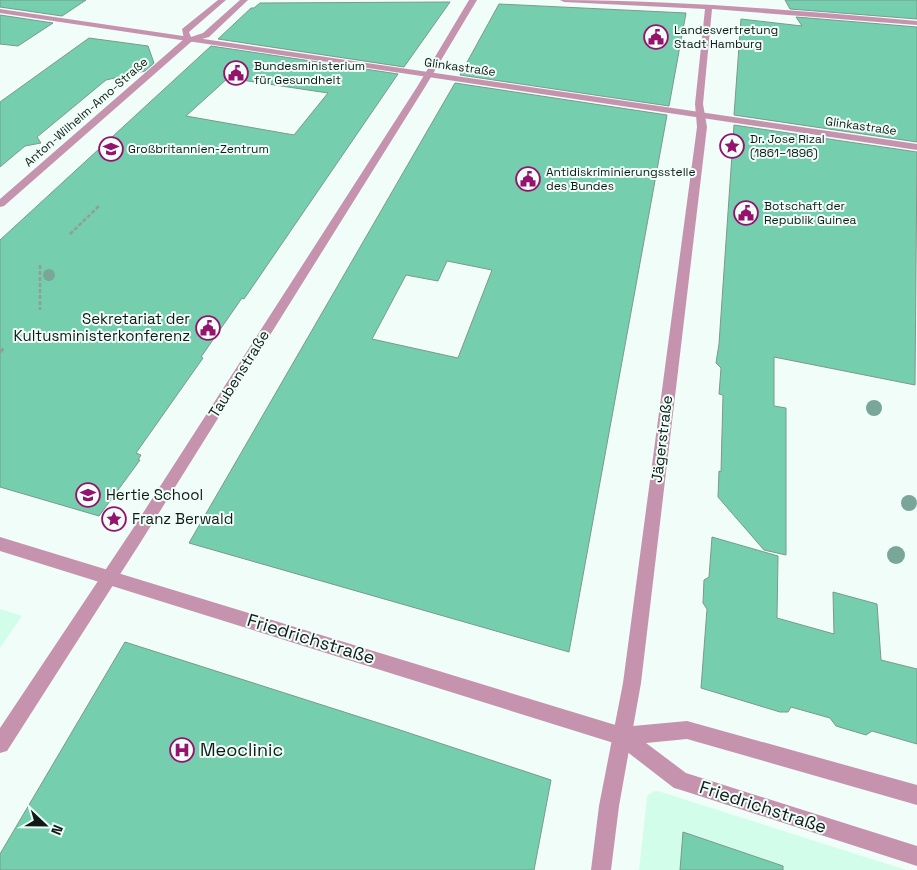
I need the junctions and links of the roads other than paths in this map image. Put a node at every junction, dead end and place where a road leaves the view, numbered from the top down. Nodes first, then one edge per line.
1 (222, 0) edge
2 (244, 0) edge
3 (473, 0) edge
4 (564, 0) edge
5 (709, 7) junction
6 (0, 11) edge
7 (917, 23) edge
8 (188, 40) junction
9 (428, 75) junction
10 (700, 115) junction
11 (917, 147) edge
12 (0, 204) edge
13 (0, 544) edge
14 (109, 577) junction
15 (622, 736) junction
16 (0, 744) edge
17 (917, 795) edge
18 (917, 856) edge
19 (601, 870) edge

1 - 8 street, Anton-Wilhelm-Amo-Straße
2 - 8 street, Anton-Wilhelm-Amo-Straße
3 - 9 street, Taubenstraße
4 - 5 street
5 - 7 street
5 - 10 street, Jägerstraße
6 - 8 street, Glinkastraße
8 - 9 street, Glinkastraße
8 - 12 street, Anton-Wilhelm-Amo-Straße
9 - 10 street, Glinkastraße
9 - 14 street, Taubenstraße
10 - 11 street, Glinkastraße
10 - 15 street, Jägerstraße
13 - 14 street, Friedrichstraße
14 - 15 street, Friedrichstraße
14 - 16 street, Taubenstraße
15 - 17 street, Friedrichstraße
15 - 18 street, Friedrichstraße
15 - 19 street, Jägerstraße

